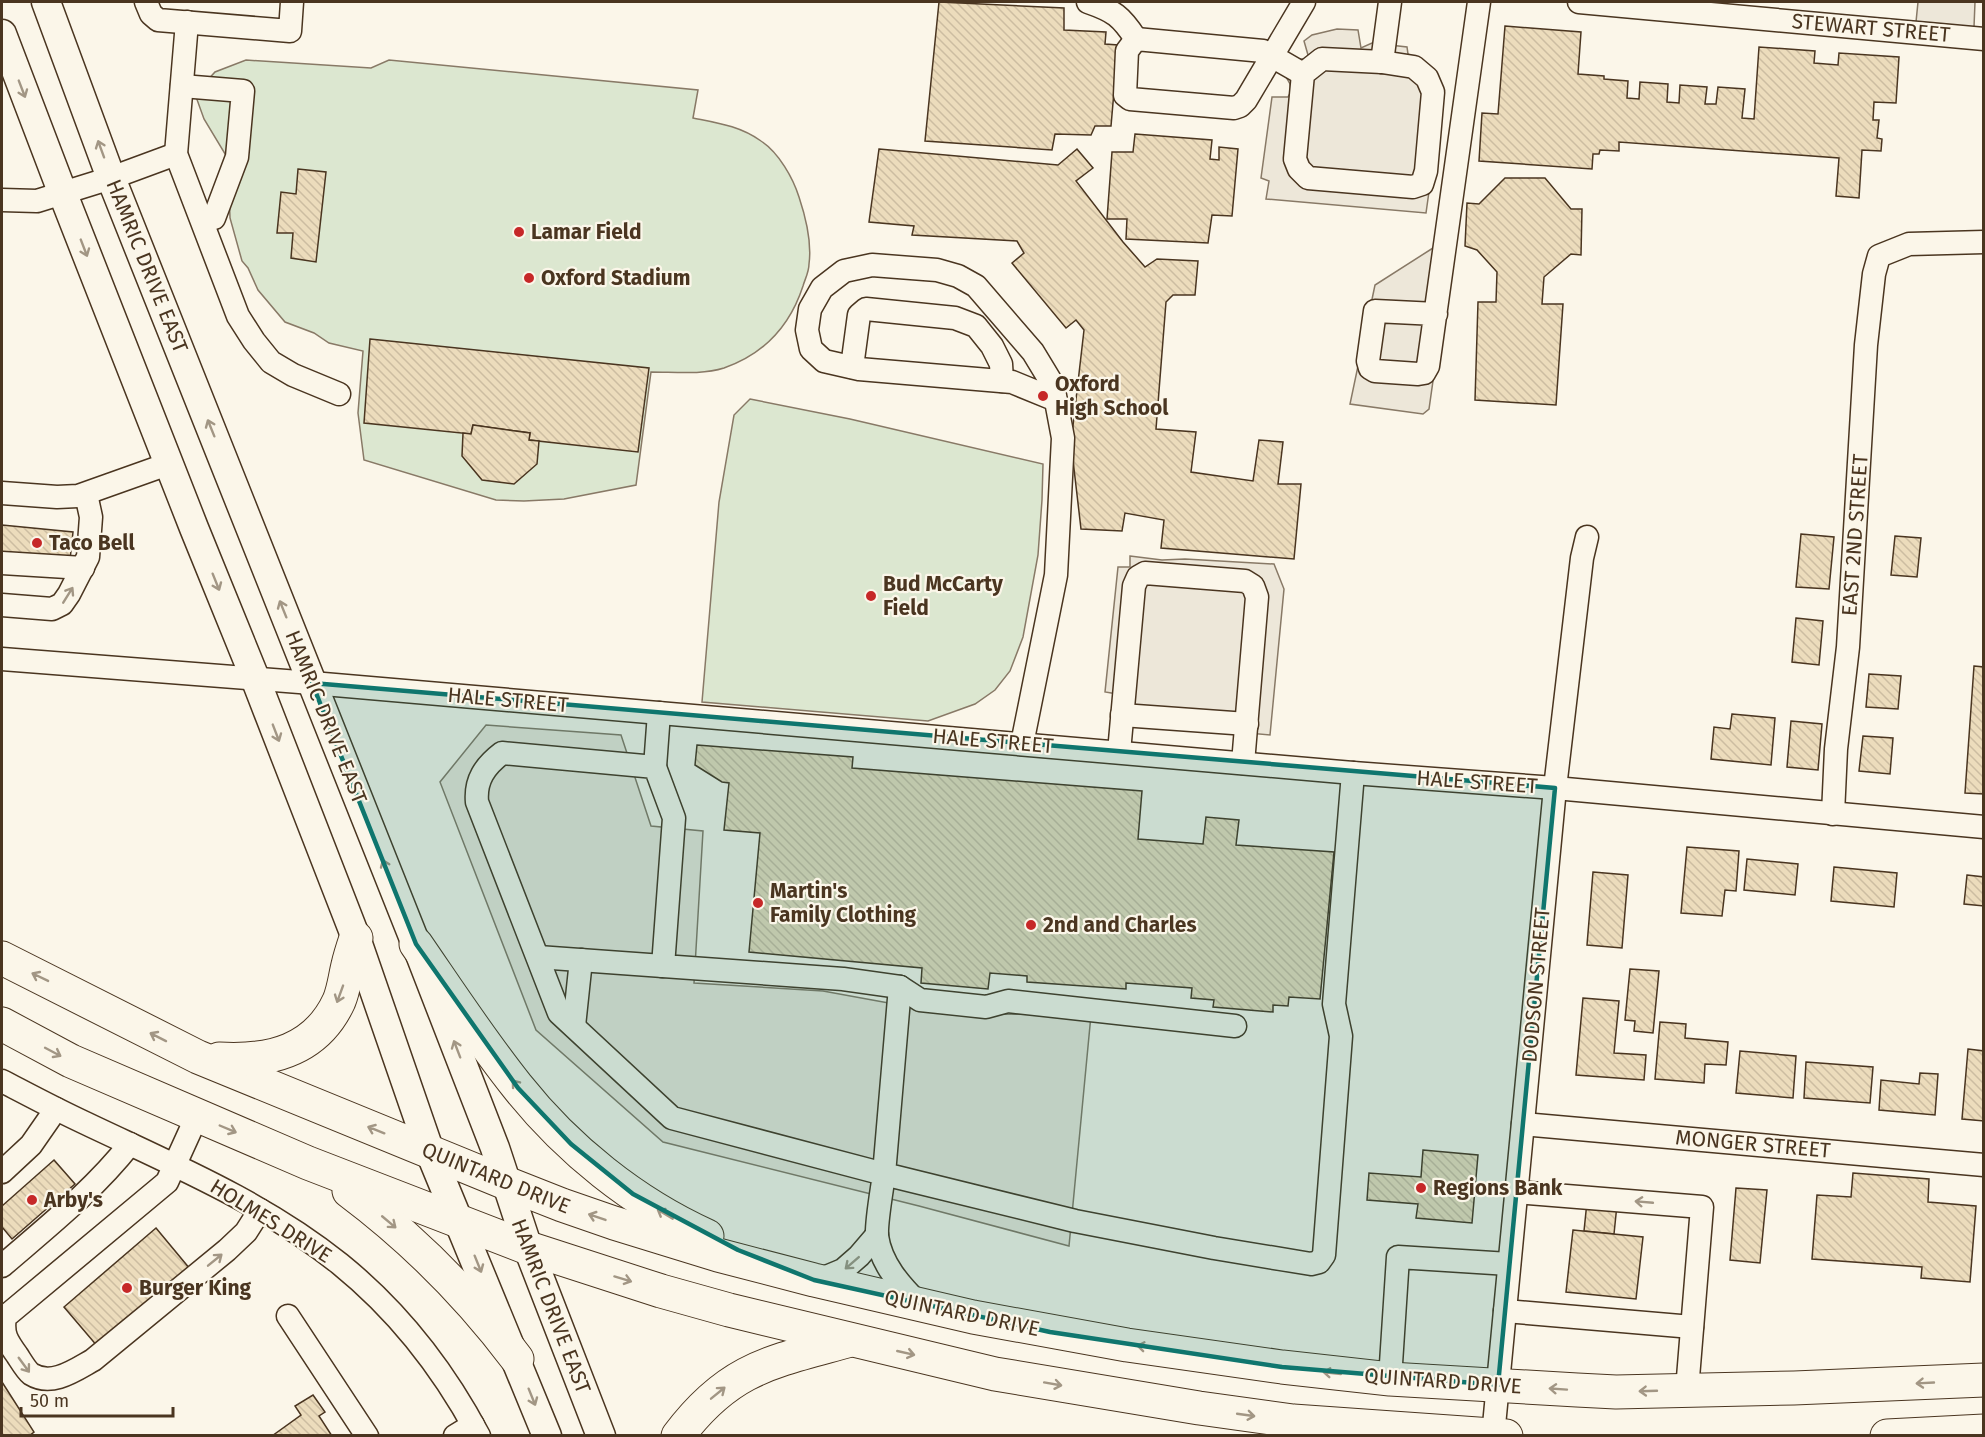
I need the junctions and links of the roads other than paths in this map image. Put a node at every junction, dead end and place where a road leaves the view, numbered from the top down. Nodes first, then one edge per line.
1 (46, 2) edge
2 (146, 2) edge
3 (292, 2) edge
4 (1088, 2) edge
5 (1304, 2) edge
6 (1390, 2) edge
7 (1479, 2) edge
8 (1579, 2) edge
9 (1678, 7) edge
10 (188, 22) junction
11 (2, 34) edge
12 (1136, 39) junction
13 (1983, 39) edge
14 (1272, 56) junction
15 (1382, 62) junction
16 (1303, 74) junction
17 (182, 86) junction
18 (176, 154) junction
19 (111, 178) junction
20 (63, 194) junction
21 (2, 200) edge
22 (202, 222) junction
23 (1983, 242) edge
24 (1436, 314) dead end
25 (852, 367) junction
26 (1002, 381) junction
27 (339, 394) dead end
28 (1056, 400) junction
29 (168, 464) junction
30 (2, 493) edge
31 (86, 494) junction
32 (1587, 537) dead end
33 (2, 563) edge
34 (82, 568) junction
35 (2, 605) edge
36 (2, 658) edge
37 (255, 678) junction
38 (312, 683) junction
39 (659, 713) junction
40 (1122, 715) junction
41 (1246, 724) junction
42 (1022, 744) junction
43 (1119, 752) junction
44 (1244, 763) junction
45 (655, 767) junction
46 (1353, 773) junction
47 (1555, 788) junction
48 (1833, 813) junction
49 (1983, 827) edge
50 (356, 938) junction
51 (416, 944) junction
52 (538, 957) junction
53 (2, 958) edge
54 (581, 960) junction
55 (663, 966) junction
56 (900, 987) junction
57 (2, 1024) edge
58 (574, 1026) junction
59 (1234, 1026) dead end
60 (198, 1057) junction
61 (2, 1081) edge
62 (56, 1108) junction
63 (197, 1116) junction
64 (1523, 1124) junction
65 (130, 1144) junction
66 (430, 1152) junction
67 (308, 1163) junction
68 (174, 1164) junction
69 (1983, 1165) edge
70 (2, 1172) edge
71 (884, 1174) junction
72 (506, 1183) junction
73 (1516, 1192) junction
74 (260, 1210) junction
75 (460, 1222) junction
76 (877, 1235) junction
77 (528, 1248) junction
78 (1509, 1264) junction
79 (2, 1266) edge
80 (816, 1280) junction
81 (920, 1305) junction
82 (1505, 1311) junction
83 (288, 1316) dead end
84 (1692, 1327) junction
85 (849, 1340) junction
86 (517, 1359) junction
87 (1390, 1378) junction
88 (1983, 1380) edge
89 (1498, 1385) junction
90 (1687, 1390) junction
91 (1983, 1431) edge
92 (469, 1432) edge
93 (1497, 1435) edge
94 (367, 1436) edge
95 (547, 1436) edge
96 (601, 1436) edge
97 (678, 1436) edge
98 (1887, 1436) edge

19 -> 1 main road, HAMRIC DRIVE EAST
2 - 10 street
3 - 10 street
4 - 12 street
5 - 14 street
6 - 15 street
7 - 24 street
8 - 9 street, STEWART STREET
9 - 13 street, STEWART STREET
10 - 17 street
11 -> 20 main road
12 - 14 street
12 - 14 street
14 - 16 street
15 - 16 street
15 - 16 street
17 - 18 street
17 - 22 street
18 - 19 street
18 - 22 street
19 - 20 street
38 -> 19 main road, HAMRIC DRIVE EAST
20 - 21 street
20 -> 29 main road
22 - 27 street
23 - 48 street, EAST 2ND STREET
25 - 26 street
25 - 26 street
25 - 28 street
26 - 28 street
28 - 42 street
29 - 31 street
29 -> 37 main road
30 - 31 street
31 - 34 street
32 - 47 street, DODSON STREET
33 - 34 street
35 -> 34 street
36 - 37 street, HALE STREET
37 - 38 street, HALE STREET
37 -> 50 main road
38 - 39 street, HALE STREET
51 -> 38 main road, HAMRIC DRIVE EAST
39 - 42 street, HALE STREET
39 - 45 street
40 - 41 street
40 - 41 street
40 - 43 street
41 - 44 street
42 - 43 street, HALE STREET
43 - 44 street, HALE STREET
44 - 46 street, HALE STREET
45 - 52 street
45 - 55 street
46 - 47 street, HALE STREET
46 - 71 street
47 - 48 street, HALE STREET
47 - 64 street, DODSON STREET
48 - 49 street, HALE STREET
50 -> 60 highway
50 - 66 main road
72 -> 51 main road, HAMRIC DRIVE EAST
80 -> 51 highway
52 - 54 street
52 - 58 street
60 -> 53 highway, QUINTARD DRIVE
54 - 55 street
54 - 58 street
55 - 56 street
56 - 59 street
56 - 71 street
57 -> 63 highway
58 - 71 street
66 -> 60 highway, QUINTARD DRIVE
61 - 62 street, HOLMES DRIVE
62 - 65 street, HOLMES DRIVE
62 - 70 street
63 -> 67 highway
63 - 68 street
64 - 69 street, MONGER STREET
64 - 73 street, DODSON STREET
65 - 68 street, HOLMES DRIVE
65 - 79 street
66 - 72 highway, QUINTARD DRIVE
66 - 75 main road
67 - 75 highway
67 -> 86 highway
68 - 74 street, HOLMES DRIVE
68 -> 74 street
71 - 76 street
72 - 77 main road, HAMRIC DRIVE EAST
80 -> 72 highway, QUINTARD DRIVE
73 - 78 street, DODSON STREET
84 -> 73 street
74 - 92 street, HOLMES DRIVE
75 - 77 highway
75 -> 86 main road
76 -> 80 street
76 - 81 street
77 -> 85 highway
77 - 96 main road, HAMRIC DRIVE EAST
78 - 82 street, DODSON STREET
78 - 87 street
80 - 81 highway, QUINTARD DRIVE
87 -> 81 highway, QUINTARD DRIVE
82 - 84 street
82 - 89 street, DODSON STREET
83 - 94 street
84 - 90 street
85 -> 93 highway
97 -> 85 highway
86 -> 95 main road
87 - 89 highway, QUINTARD DRIVE
88 -> 90 highway, QUINTARD DRIVE
90 -> 89 highway, QUINTARD DRIVE
89 - 93 street, DODSON STREET
91 - 98 highway

